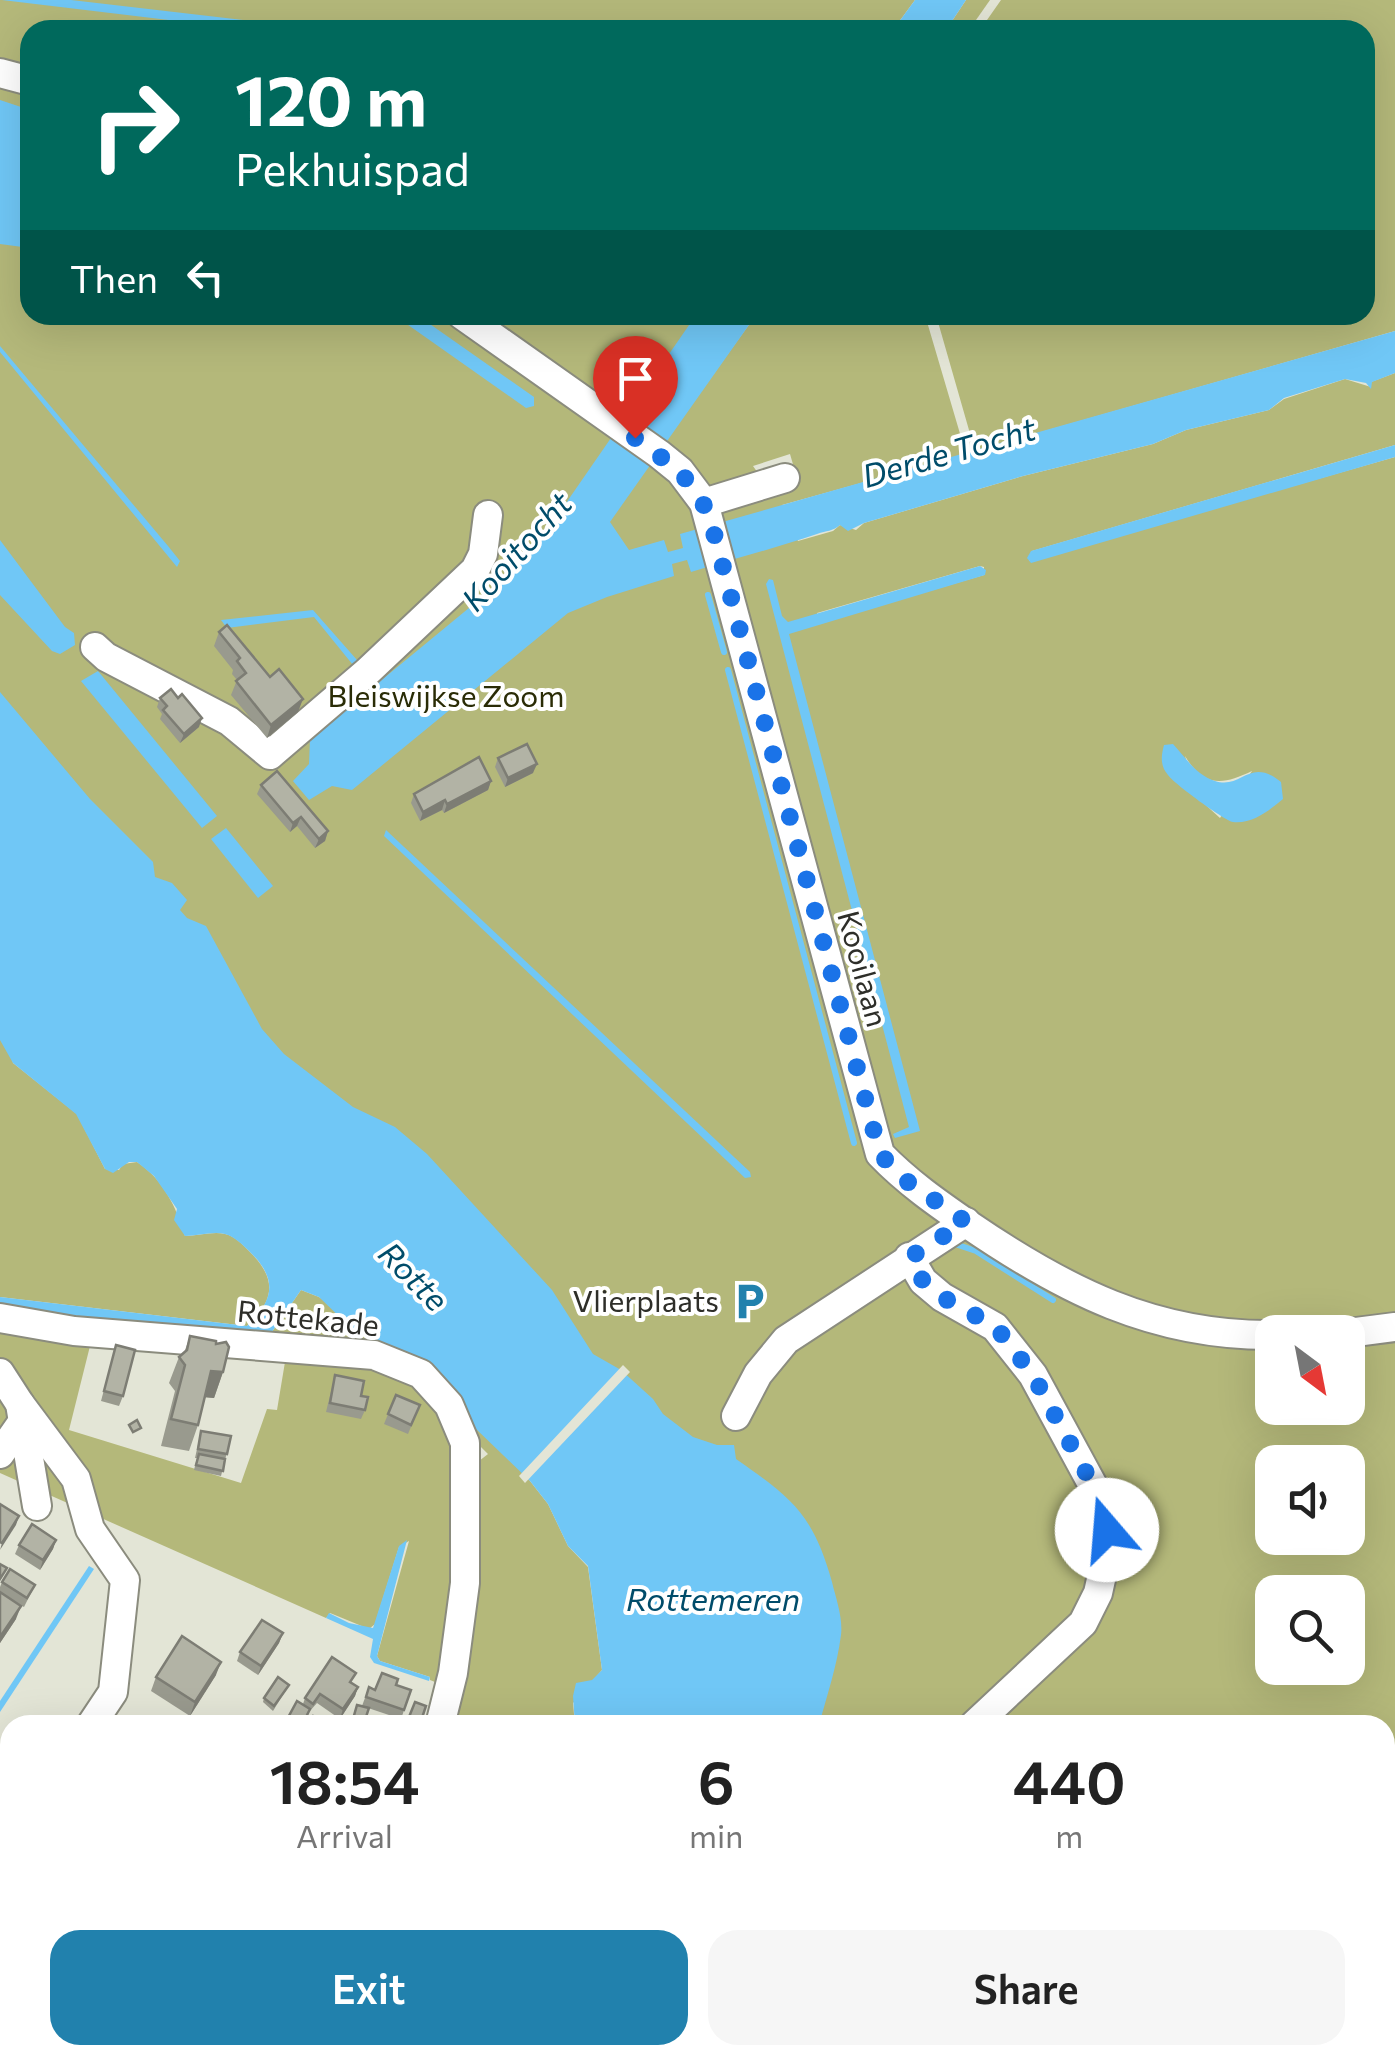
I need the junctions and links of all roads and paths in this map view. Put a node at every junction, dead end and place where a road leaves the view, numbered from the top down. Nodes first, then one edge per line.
1 (476, 325) edge
2 (786, 478) dead end
3 (708, 512) junction
4 (488, 515) dead end
5 (96, 647) dead end
6 (966, 1222) junction
7 (910, 1257) junction
8 (0, 1318) edge
9 (1395, 1327) edge
10 (1365, 1331) edge
11 (1255, 1335) edge
12 (0, 1374) edge
13 (22, 1412) junction
14 (736, 1416) dead end
15 (0, 1454) edge
16 (37, 1506) dead end
17 (98, 1715) edge
18 (443, 1715) edge
19 (985, 1715) edge

1 - 3 street, Kooilaan
2 - 3 street
3 - 6 street, Kooilaan
4 - 5 street
6 - 7 street
6 - 11 street, Kooilaan
7 - 14 street
7 - 19 street
8 - 18 street, Rottekade
9 - 10 street
12 - 13 street
13 - 15 street
13 - 16 street
13 - 17 street

